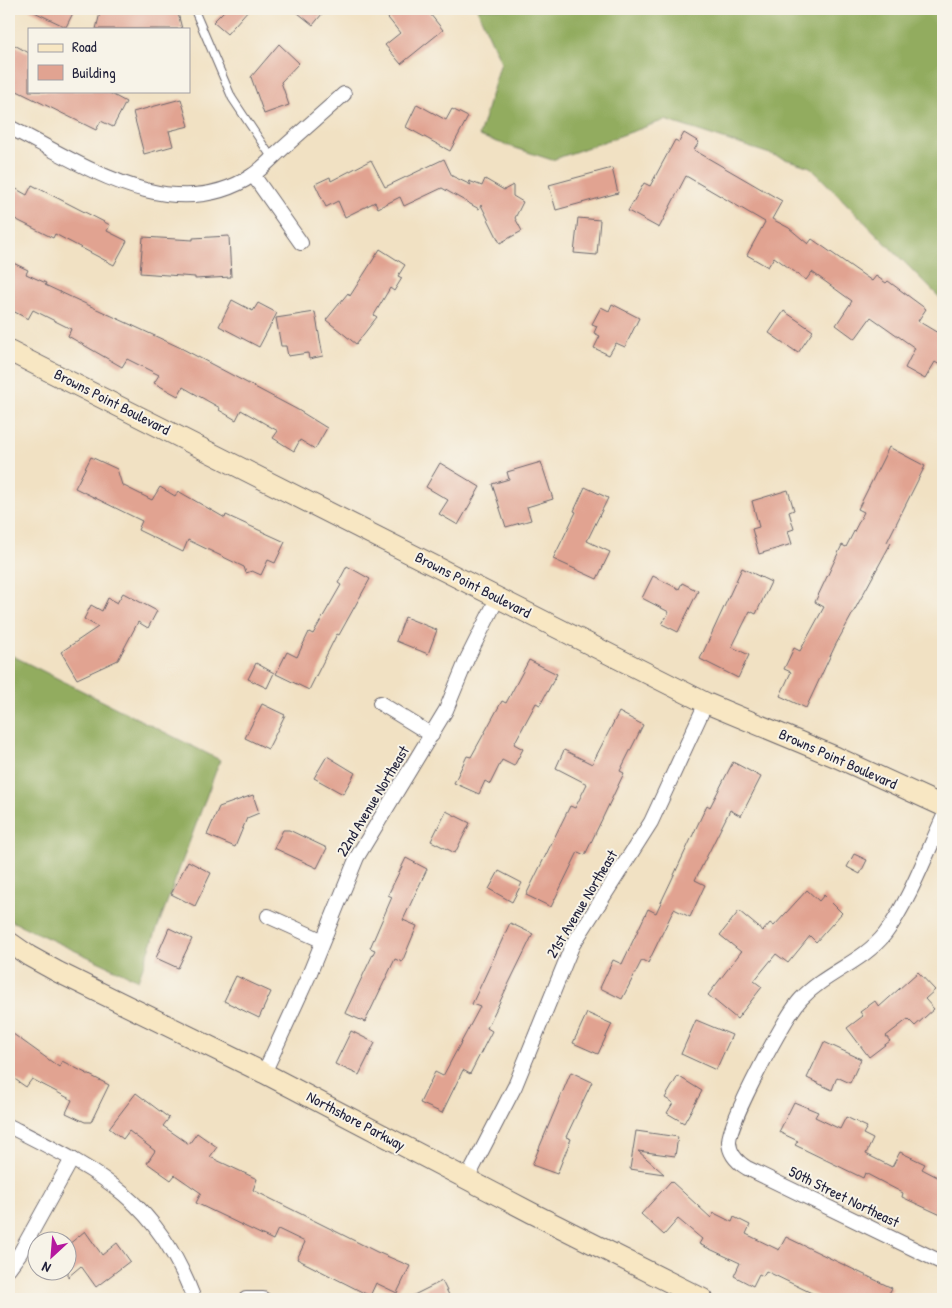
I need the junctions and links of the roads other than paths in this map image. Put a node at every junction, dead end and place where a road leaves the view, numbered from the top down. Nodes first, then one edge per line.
1 (194, 9) edge
2 (344, 94) dead end
3 (9, 127) edge
4 (272, 158) junction
5 (253, 175) junction
6 (301, 243) dead end
7 (9, 350) edge
8 (498, 597) junction
9 (380, 703) dead end
10 (706, 703) junction
11 (432, 734) junction
12 (943, 806) edge
13 (943, 818) edge
14 (268, 916) dead end
15 (321, 940) junction
16 (9, 942) edge
17 (264, 1072) junction
18 (9, 1126) edge
19 (72, 1159) junction
20 (467, 1179) junction
21 (943, 1264) edge
22 (9, 1268) edge
23 (194, 1299) edge
24 (246, 1299) edge
25 (263, 1299) edge
26 (704, 1299) edge

1 - 4 lane
2 - 4 street
3 - 5 street
4 - 5 street
5 - 6 street
7 - 8 street, Browns Point Boulevard
8 - 10 street, Browns Point Boulevard
8 - 11 street, 22nd Avenue Northeast
9 - 11 street
10 - 12 street, Browns Point Boulevard
10 - 20 street, 21st Avenue Northeast
11 - 15 street, 22nd Avenue Northeast
13 - 21 street, 50th Street Northeast
14 - 15 street
15 - 17 street, 22nd Avenue Northeast
16 - 17 street, Northshore Parkway
17 - 20 street, Northshore Parkway
18 - 19 street
19 - 22 street
19 - 23 street
20 - 26 street, Northshore Parkway
24 - 25 street

